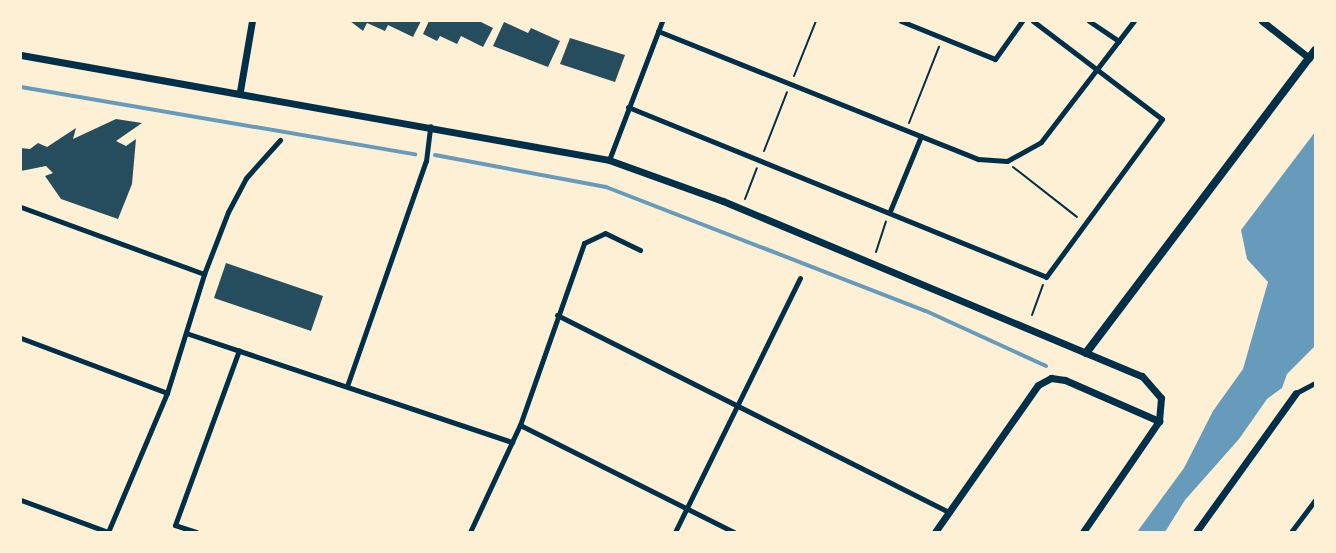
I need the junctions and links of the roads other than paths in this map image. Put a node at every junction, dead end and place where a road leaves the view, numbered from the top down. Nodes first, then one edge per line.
1 (252, 21) edge
2 (662, 21) edge
3 (901, 21) edge
4 (1022, 21) edge
5 (1033, 21) edge
6 (1089, 21) edge
7 (1134, 21) edge
8 (1262, 21) edge
9 (658, 31) junction
10 (1119, 41) junction
11 (1315, 50) edge
12 (21, 55) edge
13 (1309, 58) junction
14 (1097, 70) junction
15 (240, 91) junction
16 (628, 107) junction
17 (430, 126) junction
18 (921, 136) junction
19 (280, 140) dead end
20 (609, 160) junction
21 (21, 207) edge
22 (890, 211) junction
23 (640, 250) dead end
24 (204, 274) junction
25 (800, 278) dead end
26 (558, 315) junction
27 (186, 333) junction
28 (21, 338) edge
29 (239, 350) junction
30 (1086, 353) junction
31 (1315, 383) edge
32 (348, 386) junction
33 (167, 393) junction
34 (1296, 393) joint
35 (739, 404) junction
36 (1158, 421) junction
37 (520, 425) junction
38 (512, 442) junction
39 (21, 500) edge
40 (1315, 500) edge
41 (687, 508) junction
42 (949, 512) junction
43 (186, 531) edge
44 (108, 532) edge
45 (196, 532) edge
46 (471, 532) edge
47 (675, 532) edge
48 (734, 532) edge
49 (935, 532) edge
50 (1083, 532) edge
51 (1196, 532) edge
52 (1291, 532) edge

1 - 15 street
2 - 9 street
3 - 4 street
5 - 14 street
6 - 10 street
7 - 10 street
8 - 13 street
9 - 16 street
9 - 18 street
10 - 14 street
11 - 13 main road
12 - 15 street
13 - 30 main road
14 - 18 street
14 - 22 street
15 - 17 street
16 - 20 street
16 - 22 street
17 - 20 street
17 - 32 street
18 - 22 street
19 - 24 street
20 - 30 street
21 - 24 street
23 - 26 street
24 - 27 street
25 - 35 street
26 - 35 street
26 - 37 street
27 - 29 street
27 - 33 street
28 - 33 street
29 - 32 street
29 - 43 street
30 - 36 street
31 - 34 street
32 - 38 street
33 - 44 street
34 - 51 street
35 - 41 street
35 - 42 street
36 - 42 street
36 - 50 street
37 - 38 street
37 - 41 street
38 - 46 street
39 - 44 street
40 - 52 street
41 - 47 street
41 - 48 street
42 - 49 street
43 - 45 street

